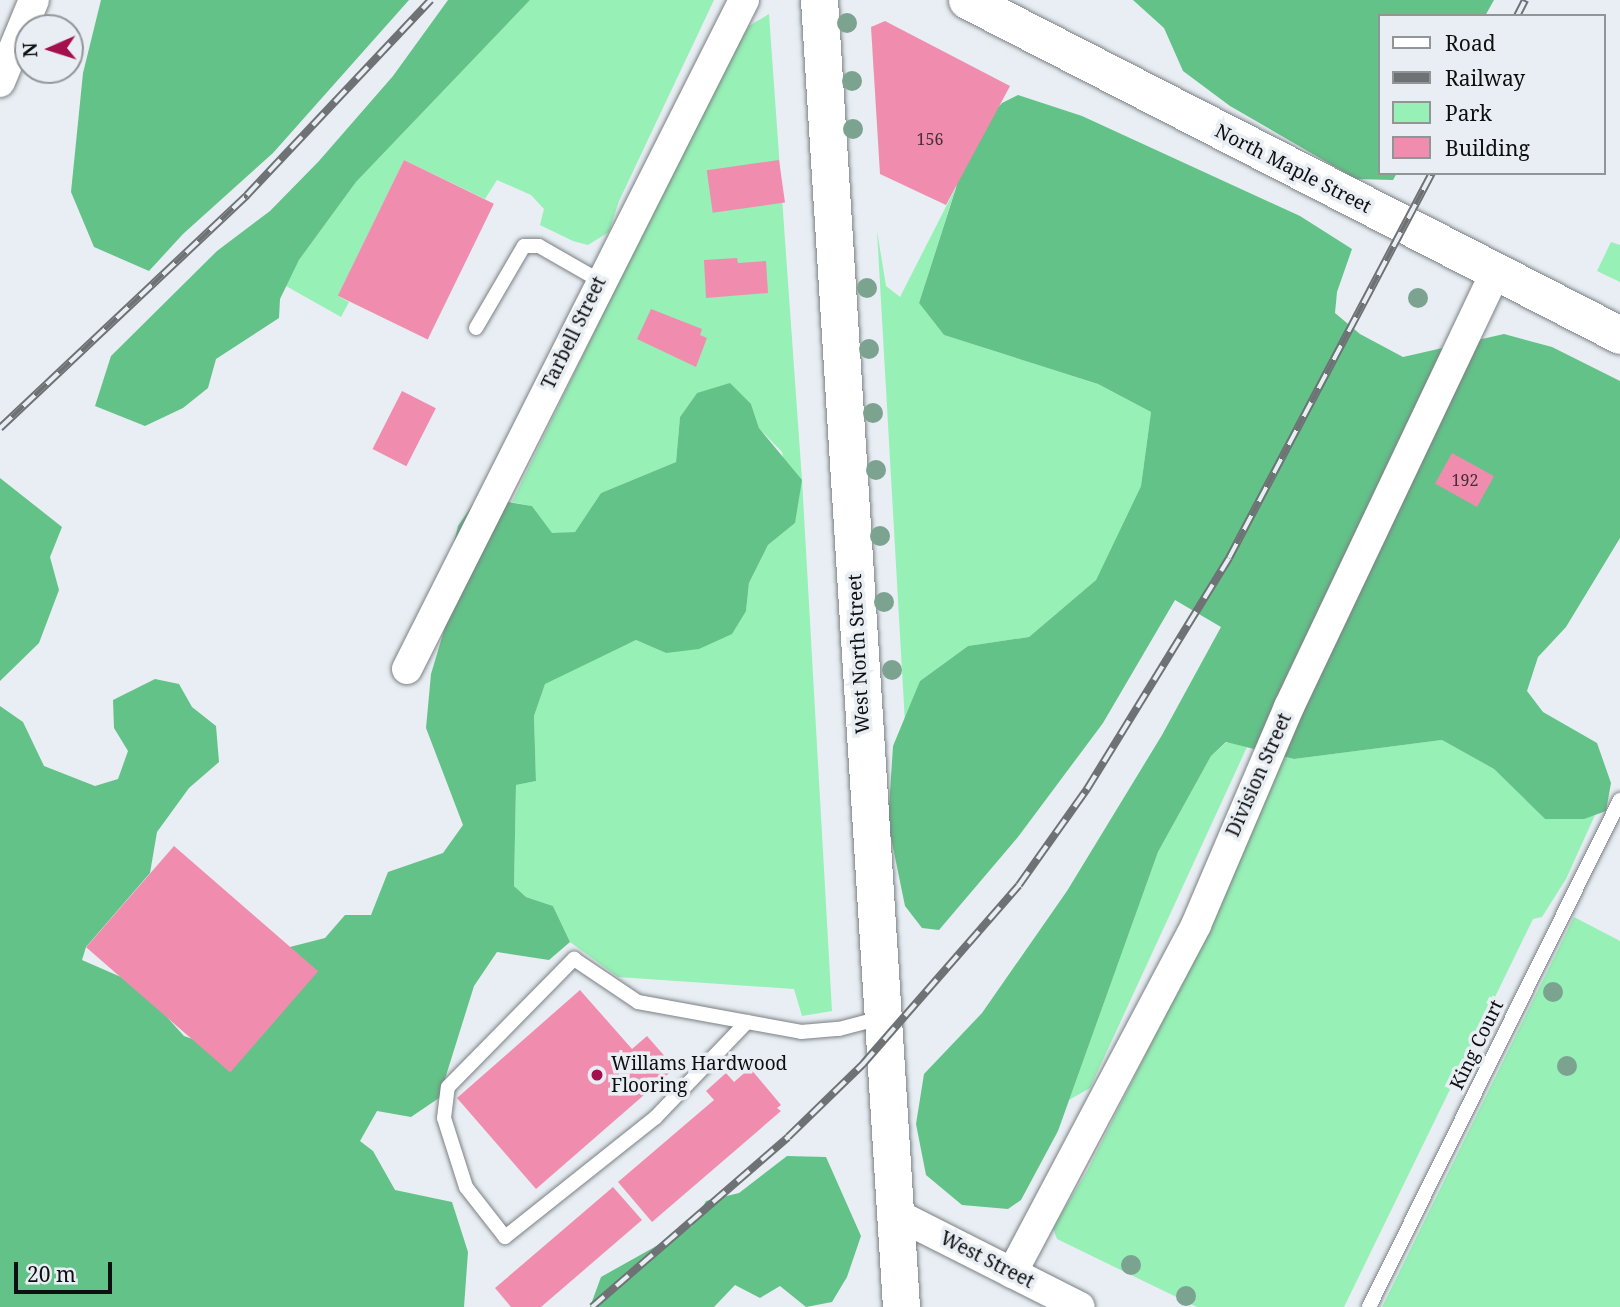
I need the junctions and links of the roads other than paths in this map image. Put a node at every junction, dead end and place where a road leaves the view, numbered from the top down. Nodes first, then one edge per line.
1 (34, 0) edge
2 (744, 0) edge
3 (820, 0) edge
4 (967, 0) edge
5 (0, 82) edge
6 (1496, 272) junction
7 (600, 281) junction
8 (476, 328) dead end
9 (1620, 335) edge
10 (407, 669) dead end
11 (1620, 800) edge
12 (881, 1018) junction
13 (747, 1022) junction
14 (894, 1213) junction
15 (1012, 1273) junction
16 (901, 1307) edge
17 (1080, 1307) edge
18 (1369, 1307) edge

1 - 5 street
2 - 7 street, Tarbell Street
3 - 12 street, West North Street
4 - 6 street, North Maple Street
6 - 9 street, North Maple Street
6 - 15 street, Division Street
7 - 8 lane
7 - 10 street, Tarbell Street
11 - 18 lane, King Court
12 - 13 lane
12 - 14 street, West North Street
13 - 13 lane
14 - 15 street, West Street
14 - 16 street, West North Street
15 - 17 street, West Street

